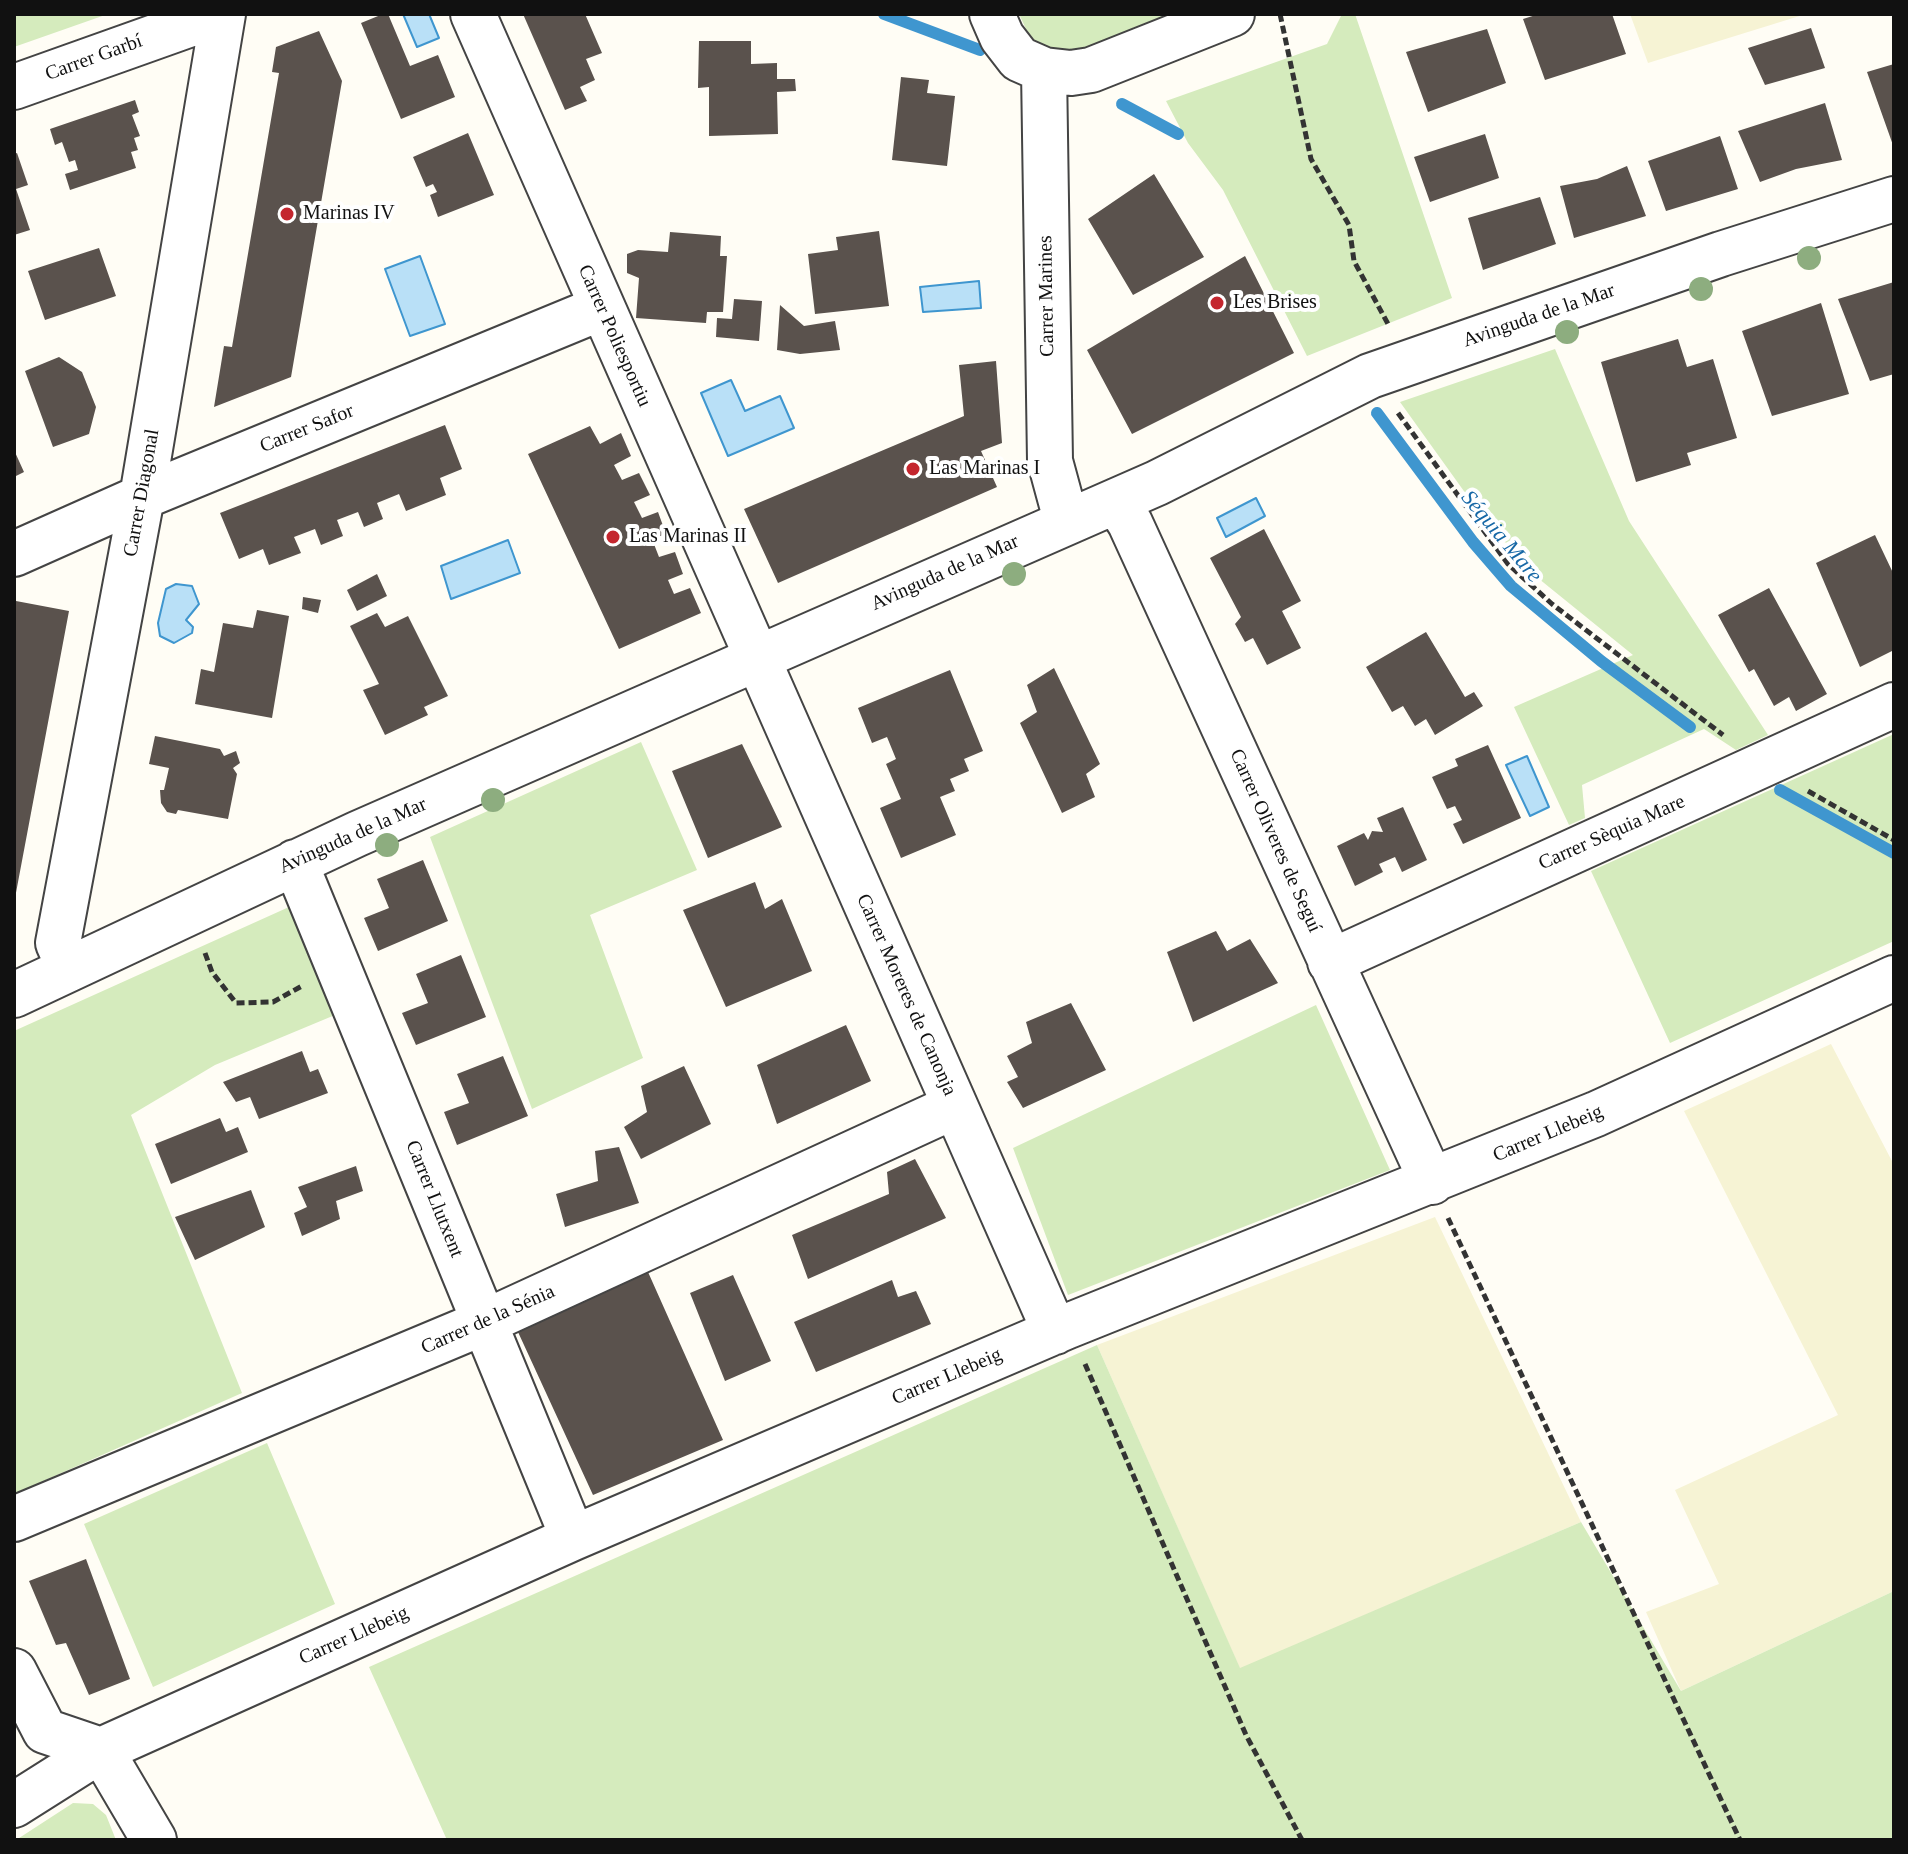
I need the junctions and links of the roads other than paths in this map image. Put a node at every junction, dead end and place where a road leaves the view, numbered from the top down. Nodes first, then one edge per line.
1 (221, 14) edge
2 (473, 14) edge
3 (992, 14) edge
4 (1232, 14) edge
5 (1044, 70) junction
6 (14, 87) edge
7 (1894, 199) edge
8 (601, 308) junction
9 (142, 497) junction
10 (1116, 501) junction
11 (1066, 520) junction
12 (14, 554) edge
13 (756, 657) junction
14 (1894, 705) edge
15 (295, 862) junction
16 (1330, 962) junction
17 (69, 968) junction
18 (1894, 978) edge
19 (14, 995) edge
20 (955, 1106) junction
21 (1432, 1182) junction
22 (485, 1322) junction
23 (1062, 1329) junction
24 (14, 1519) edge
25 (573, 1538) junction
26 (14, 1671) edge
27 (101, 1750) junction
28 (14, 1805) edge
29 (154, 1840) edge

1 - 6 street, Carrer Garbí
1 - 9 street, Carrer Diagonal
2 - 8 street, Carrer Poliesportiu
3 - 5 street
4 - 5 street
5 - 11 street, Carrer Marines
7 - 10 street, Avinguda de la Mar
8 - 9 street, Carrer Safor
8 - 13 street, Carrer Poliesportiu
9 - 12 street, Carrer Safor
9 - 17 street, Carrer Diagonal
10 - 11 street, Avinguda de la Mar
10 - 16 street, Carrer Oliveres de Seguí
11 - 13 street, Avinguda de la Mar
13 - 15 street, Avinguda de la Mar
13 - 20 street, Carrer Moreres de Canonja
14 - 16 street, Carrer Sèquia Mare
15 - 17 street, Avinguda de la Mar
15 - 22 street, Carrer Llutxent
16 - 21 street, Carrer Oliveres de Seguí
17 - 19 street, Avinguda de la Mar
18 - 21 street, Carrer Llebeig
20 - 22 street, Carrer de la Sénia
20 - 23 street, Carrer Moreres de Canonja
21 - 23 street, Carrer Llebeig
22 - 24 street, Carrer de la Sénia
22 - 25 street, Carrer Llutxent
23 - 25 street, Carrer Llebeig
25 - 27 street, Carrer Llebeig
26 - 27 street
27 - 28 street, Carrer Llebeig
27 - 29 street

